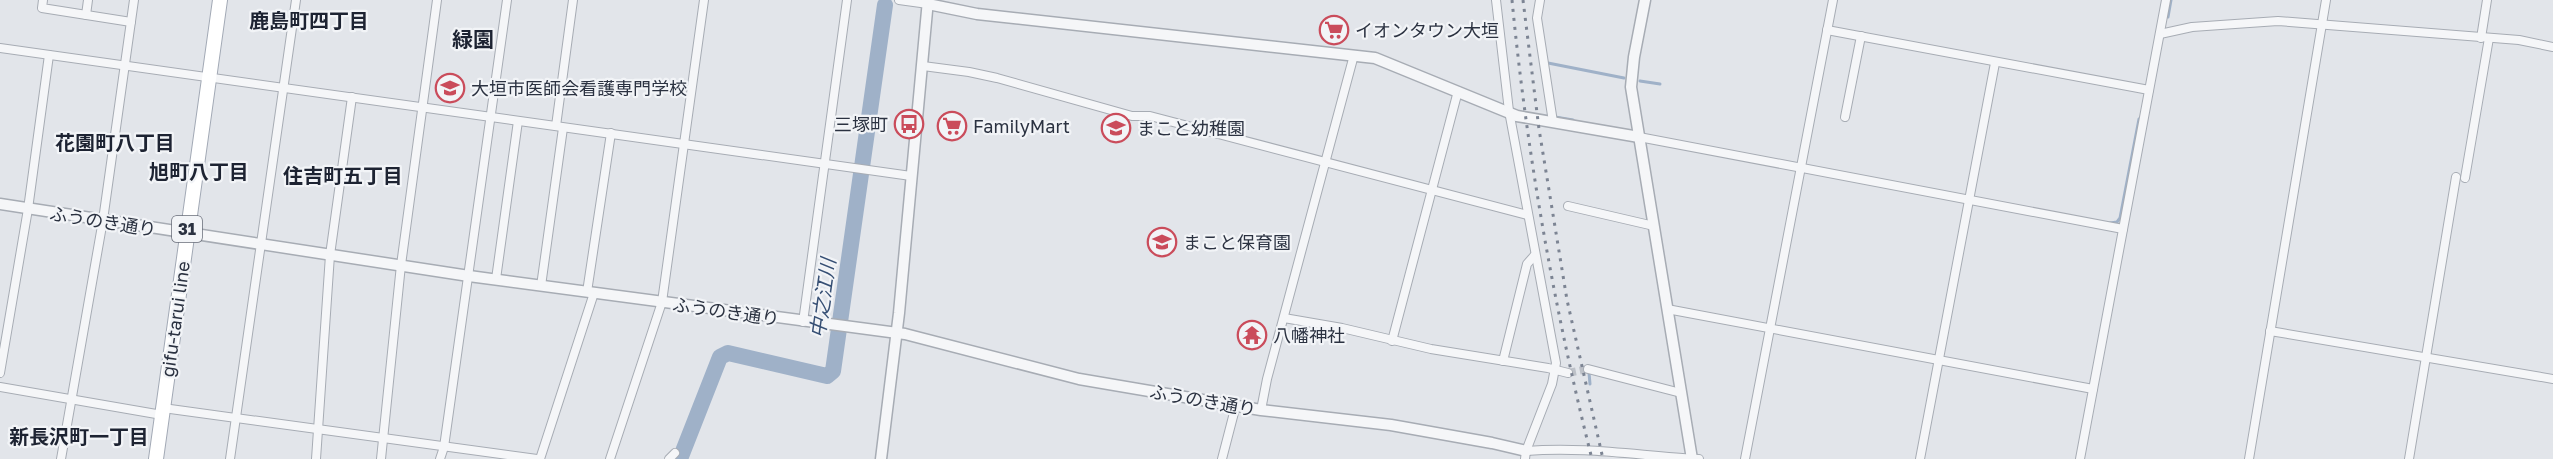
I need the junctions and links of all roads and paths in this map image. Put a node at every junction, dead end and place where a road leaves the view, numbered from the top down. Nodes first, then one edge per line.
1 (43, 0) edge
2 (88, 0) edge
3 (134, 0) edge
4 (220, 0) edge
5 (296, 0) edge
6 (437, 0) edge
7 (507, 0) edge
8 (573, 0) edge
9 (704, 0) edge
10 (847, 0) edge
11 (899, 0) edge
12 (1497, 0) edge
13 (1540, 0) edge
14 (1645, 0) edge
15 (1833, 0) edge
16 (2166, 0) edge
17 (2326, 0) edge
18 (2487, 0) edge
19 (928, 2) edge
20 (86, 15) junction
21 (131, 22) junction
22 (2321, 24) junction
23 (1827, 30) junction
24 (2160, 34) junction
25 (1861, 36) junction
26 (2485, 38) junction
27 (2553, 47) edge
28 (0, 48) edge
29 (49, 55) junction
30 (1354, 55) junction
31 (1995, 63) junction
32 (124, 65) junction
33 (923, 66) junction
34 (209, 77) junction
35 (284, 87) junction
36 (2149, 90) junction
37 (1458, 91) junction
38 (352, 97) junction
39 (422, 107) junction
40 (1509, 111) junction
41 (491, 117) junction
42 (1845, 117) dead end
43 (518, 121) junction
44 (1553, 122) junction
45 (559, 127) junction
46 (611, 133) junction
47 (1639, 137) junction
48 (685, 143) junction
49 (1325, 162) junction
50 (825, 163) junction
51 (1800, 168) junction
52 (911, 177) junction
53 (1433, 192) junction
54 (1969, 200) junction
55 (0, 204) edge
56 (1568, 206) dead end
57 (28, 209) junction
58 (1527, 215) junction
59 (103, 220) junction
60 (1654, 226) junction
61 (2123, 229) junction
62 (187, 234) junction
63 (260, 243) junction
64 (330, 255) junction
65 (1534, 256) junction
66 (400, 266) junction
67 (469, 276) junction
68 (496, 279) junction
69 (542, 286) junction
70 (591, 293) junction
71 (662, 302) junction
72 (1666, 309) junction
73 (1284, 318) junction
74 (803, 321) junction
75 (1771, 328) junction
76 (2270, 331) junction
77 (896, 333) junction
78 (1392, 341) junction
79 (2425, 357) junction
80 (1503, 361) junction
81 (1939, 361) junction
82 (1588, 369) tunnel mouth
83 (1555, 370) junction
84 (0, 373) edge
85 (1568, 373) tunnel mouth
86 (2553, 380) edge
87 (0, 387) edge
88 (2093, 389) junction
89 (1681, 393) junction
90 (71, 400) junction
91 (1236, 405) junction
92 (1261, 410) junction
93 (162, 411) junction
94 (235, 417) junction
95 (319, 429) junction
96 (383, 438) junction
97 (444, 447) junction
98 (1525, 455) edge
99 (61, 459) edge
100 (156, 459) edge
101 (230, 459) edge
102 (316, 459) edge
103 (381, 459) edge
104 (440, 459) edge
105 (539, 459) edge
106 (610, 459) edge
107 (881, 459) edge
108 (1222, 459) edge
109 (1692, 459) edge
110 (1699, 459) edge
111 (1745, 459) edge
112 (1920, 459) edge
113 (2079, 459) edge
114 (2249, 459) edge
115 (2409, 459) edge

1 - 20 street
2 - 20 street
3 - 21 street
4 - 34 main road, gifu-tarui line / 31
5 - 35 street
6 - 39 street
7 - 41 street
8 - 45 street
9 - 48 street
10 - 50 street
11 - 19 street
12 - 40 street
13 - 44 street
14 - 47 street
15 - 23 street
16 - 24 street
17 - 22 street
18 - 26 street
19 - 30 street
19 - 33 street
20 - 21 street
21 - 32 street
22 - 24 street
22 - 26 street
22 - 76 street
23 - 25 street
23 - 51 street
24 - 36 street
25 - 31 street
25 - 42 street
26 - 27 street
26 - 79 street
28 - 29 street
29 - 32 street
29 - 57 street
30 - 37 street
30 - 49 street
31 - 36 street
31 - 54 street
32 - 34 street
32 - 59 street
33 - 49 street
33 - 52 street
34 - 35 street
34 - 62 main road, gifu-tarui line / 31
35 - 38 street
35 - 63 street
36 - 61 street
37 - 40 street
37 - 53 street
38 - 39 street
38 - 64 street
39 - 41 street
39 - 66 street
40 - 44 street
40 - 58 street
41 - 43 street
41 - 67 street
43 - 45 street
43 - 68 street
44 - 47 street
45 - 46 street
45 - 69 street
46 - 48 street
46 - 70 street
47 - 51 street
47 - 60 street
48 - 50 street
48 - 71 street
49 - 53 street
49 - 73 street
50 - 52 street
50 - 74 street
51 - 54 street
51 - 75 street
52 - 77 street
53 - 58 street
53 - 78 street
54 - 61 street
54 - 81 street
55 - 57 street, ふうのき通り
56 - 60 street
57 - 59 street, ふうのき通り
57 - 84 street
58 - 65 street
59 - 62 street, ふうのき通り
59 - 90 street
60 - 72 street
61 - 88 street
62 - 63 street, ふうのき通り
62 - 93 main road, gifu-tarui line / 31
63 - 64 street, ふうのき通り
63 - 94 street
64 - 66 street, ふうのき通り
64 - 95 street
65 - 80 street
65 - 83 street
66 - 67 street, ふうのき通り
66 - 96 street
67 - 68 street, ふうのき通り
67 - 97 street
68 - 69 street, ふうのき通り
69 - 70 street, ふうのき通り
70 - 71 street, ふうのき通り
70 - 105 street
71 - 74 street, ふうのき通り
71 - 106 street
72 - 75 street
72 - 89 street
73 - 78 street
73 - 92 street
74 - 77 street, ふうのき通り
75 - 81 street
75 - 111 street
76 - 79 street
76 - 114 street
77 - 91 street, ふうのき通り
77 - 107 street
78 - 80 street
79 - 86 street
79 - 115 street
80 - 83 street
81 - 88 street
81 - 112 street
82 - 89 street
83 - 85 street
83 - 98 street
87 - 90 street
88 - 113 street
89 - 109 street
90 - 93 street
90 - 99 street
91 - 92 street, ふうのき通り
91 - 108 street
92 - 98 street, ふうのき通り
93 - 94 street
93 - 100 main road, gifu-tarui line / 31
94 - 95 street
94 - 101 street
95 - 96 street
95 - 102 street
96 - 97 street
96 - 103 street
97 - 104 street
97 - 105 street
98 - 109 street
109 - 110 street

